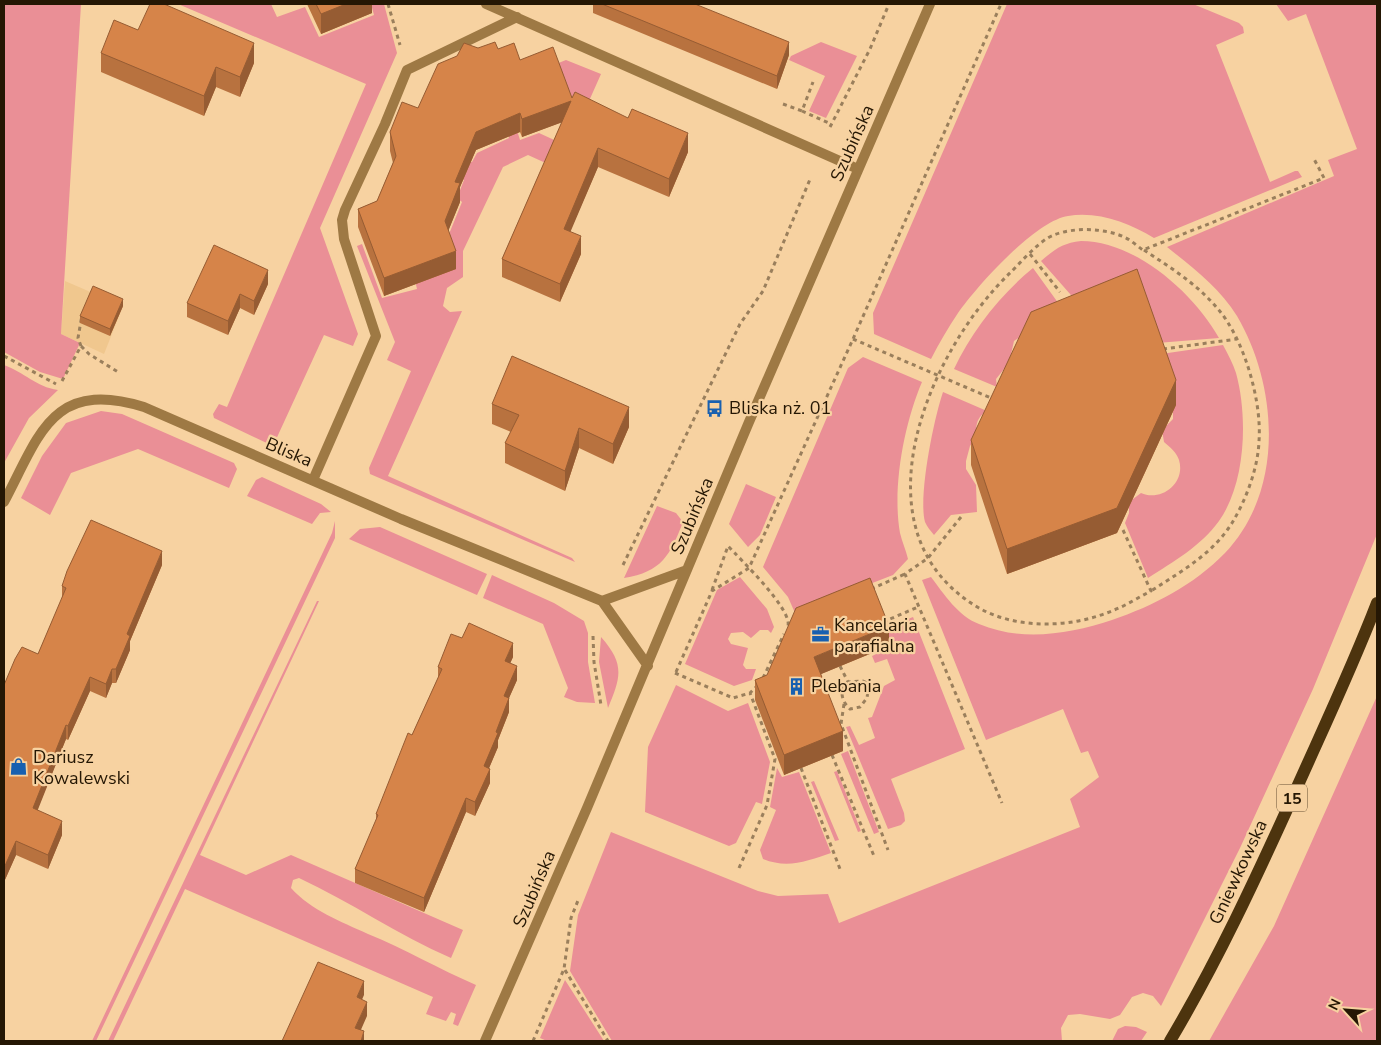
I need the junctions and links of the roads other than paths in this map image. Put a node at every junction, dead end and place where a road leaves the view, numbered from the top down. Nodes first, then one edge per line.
1 (486, 4) edge
2 (930, 4) edge
3 (517, 17) junction
4 (858, 169) junction
5 (313, 480) junction
6 (4, 502) edge
7 (687, 570) junction
8 (602, 601) junction
9 (1377, 604) edge
10 (648, 666) junction
11 (486, 1041) edge
12 (1170, 1041) edge

1 - 3 street
2 - 4 street, Szubińska
3 - 4 street
3 - 5 street
4 - 7 street, Szubińska
5 - 6 street, Bliska
5 - 8 street, Bliska
7 - 8 street
7 - 10 street, Szubińska
8 - 10 street
9 - 12 main road, Gniewkowska / 15
10 - 11 street, Szubińska

